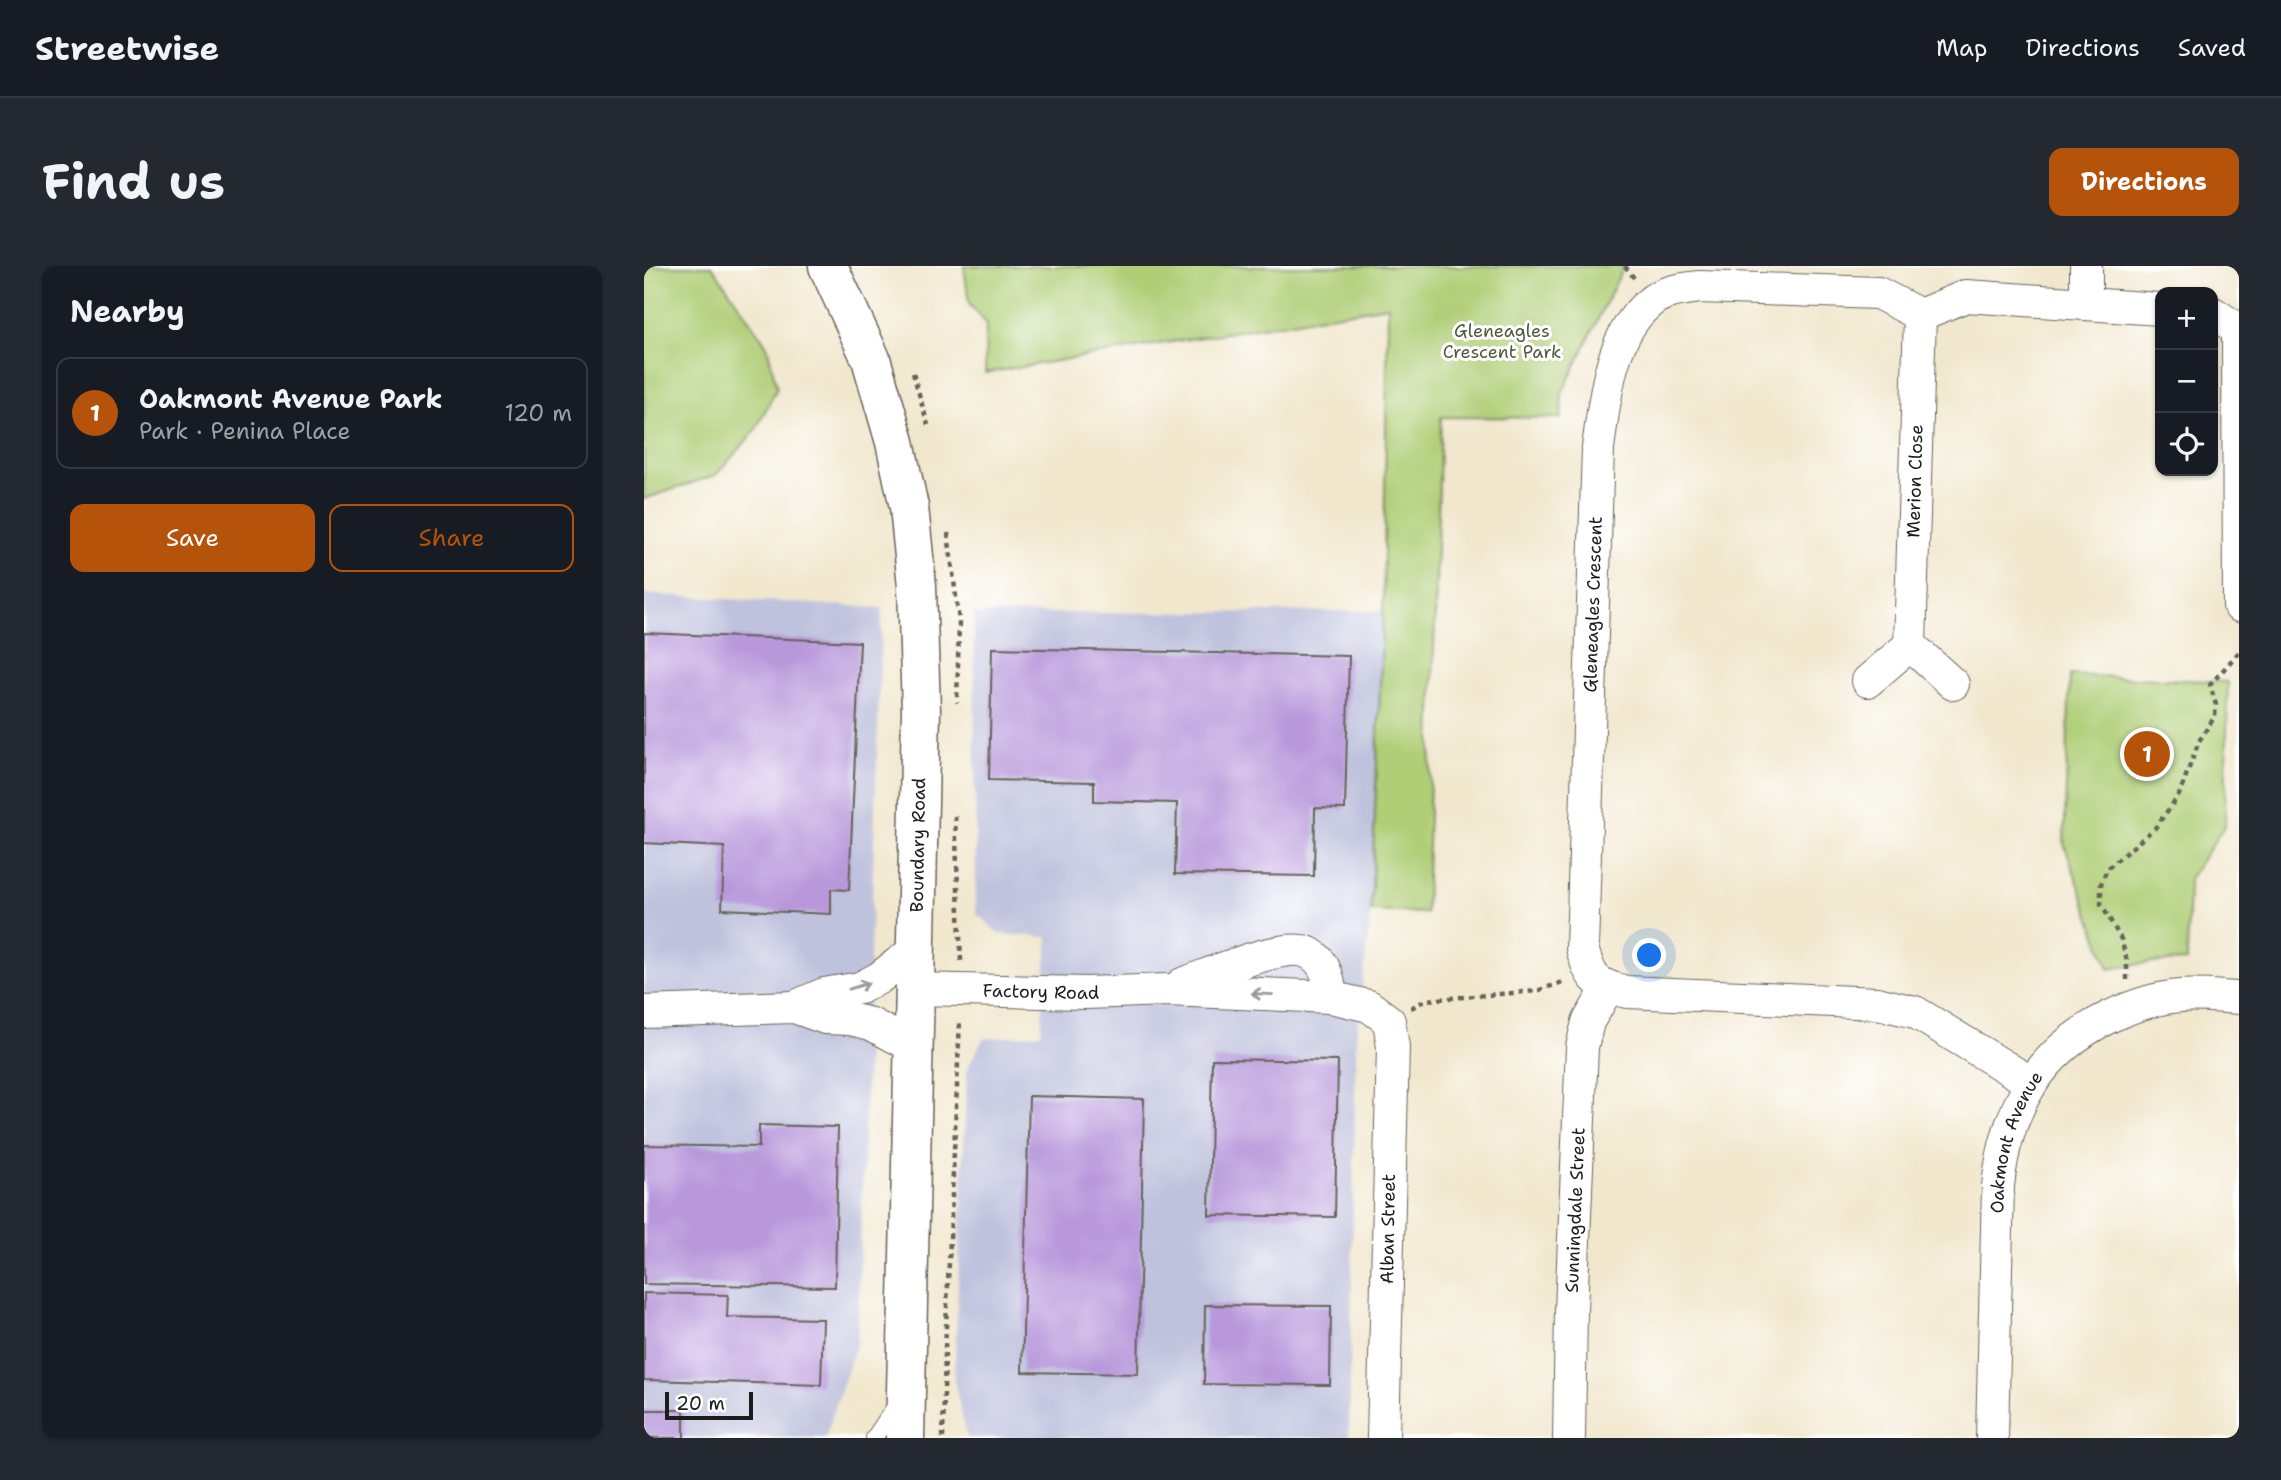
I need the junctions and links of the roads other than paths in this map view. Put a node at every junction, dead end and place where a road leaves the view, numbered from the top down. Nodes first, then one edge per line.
1 (828, 266) edge
2 (2086, 266) edge
3 (2086, 303) junction
4 (2155, 309) edge
5 (1920, 316) junction
6 (2218, 316) edge
7 (2239, 330) edge
8 (2239, 606) edge
9 (1910, 645) junction
10 (1868, 681) dead end
11 (1953, 684) dead end
12 (916, 949) junction
13 (1599, 980) junction
14 (915, 989) junction
15 (1167, 990) junction
16 (1330, 997) junction
17 (2239, 998) edge
18 (794, 1007) junction
19 (644, 1012) edge
20 (1389, 1021) joint
21 (914, 1047) junction
22 (2030, 1082) junction
23 (906, 1388) junction
24 (874, 1438) edge
25 (905, 1438) edge
26 (1383, 1438) edge
27 (1569, 1438) edge
28 (1992, 1438) edge

1 - 12 main road, Boundary Road
2 - 3 street
3 - 4 street
3 - 5 street
5 - 9 street, Merion Close
5 - 13 street, Gleneagles Crescent
6 - 7 street
7 - 8 street
9 - 10 street
9 - 11 street
12 - 14 main road, Boundary Road
18 -> 12 street
13 - 22 street
13 - 27 street, Sunningdale Street
14 - 15 street, Factory Road
14 - 21 main road, Boundary Road
16 -> 15 street, Factory Road
15 - 16 street, Factory Road
16 - 20 street, Factory Road
17 - 22 street, Oakmont Avenue
18 - 19 street
18 - 21 street
20 - 26 street, Alban Street
21 - 23 main road, Boundary Road
22 - 28 street, Oakmont Avenue
23 - 24 lane
23 - 25 main road, Boundary Road

